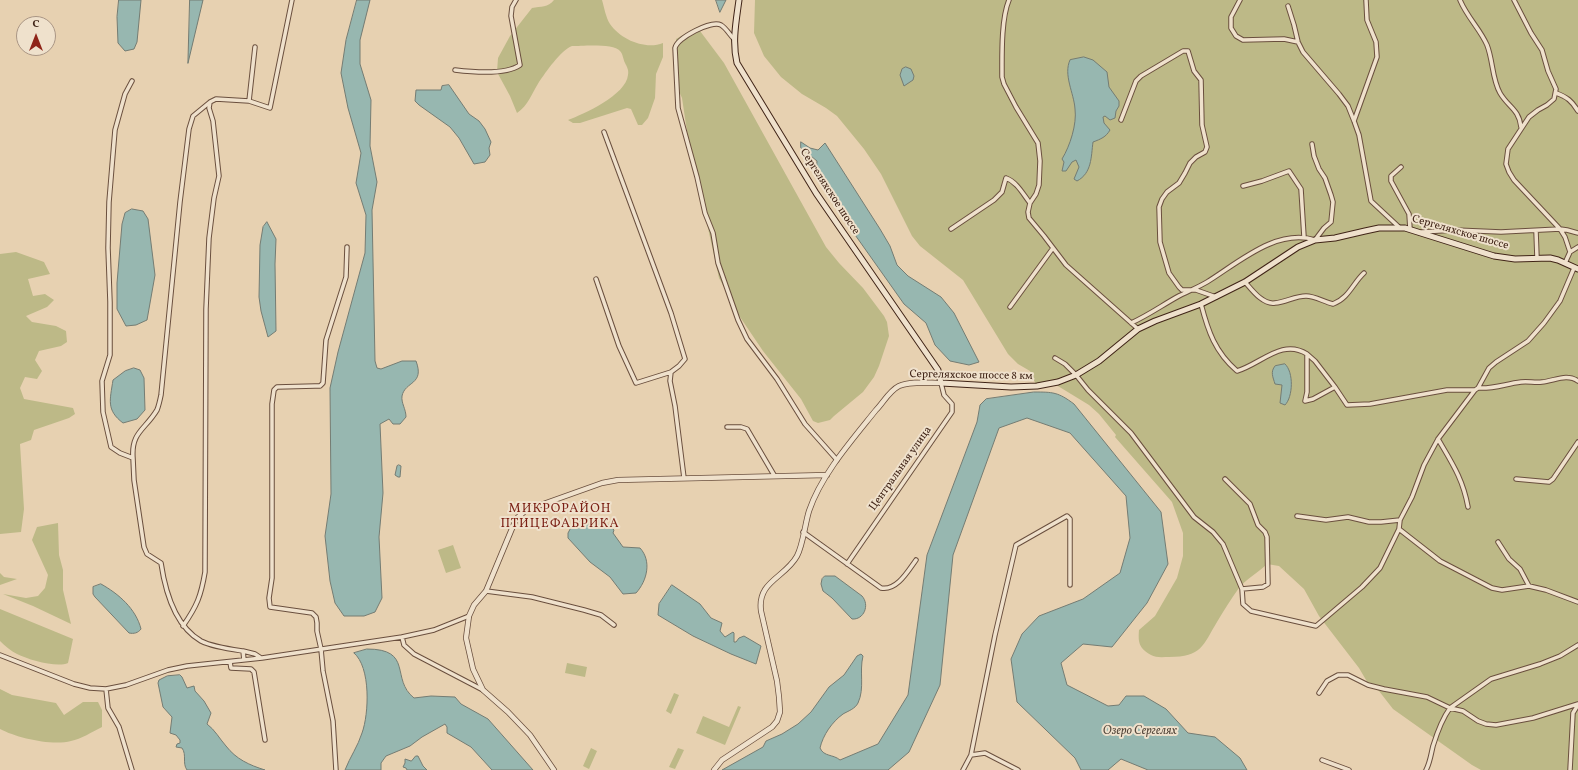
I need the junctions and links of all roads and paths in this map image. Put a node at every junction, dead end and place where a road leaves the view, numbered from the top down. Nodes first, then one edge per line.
1 (292, 0) edge
2 (516, 0) edge
3 (739, 0) edge
4 (1010, 0) edge
5 (1240, 0) edge
6 (1366, 0) edge
7 (1460, 0) edge
8 (1514, 0) edge
9 (1288, 6) dead end
10 (734, 39) junction
11 (1298, 42) junction
12 (256, 47) dead end
13 (455, 70) dead end
14 (132, 81) dead end
15 (1556, 93) junction
16 (210, 102) junction
17 (249, 102) junction
18 (1578, 111) edge
19 (1121, 120) dead end
20 (1354, 121) junction
21 (1521, 127) junction
22 (604, 132) dead end
23 (1312, 144) dead end
24 (1402, 167) dead end
25 (1243, 186) dead end
26 (1030, 203) junction
27 (1400, 228) junction
28 (952, 229) dead end
29 (1410, 229) junction
30 (1560, 229) junction
31 (1536, 231) junction
32 (1422, 232) junction
33 (1578, 233) edge
34 (1304, 237) junction
35 (1335, 238) joint
36 (1315, 240) junction
37 (347, 247) dead end
38 (1578, 247) edge
39 (1053, 248) junction
40 (1570, 252) junction
41 (1537, 258) junction
42 (1565, 263) junction
43 (1576, 269) edge
44 (1364, 273) dead end
45 (596, 278) dead end
46 (1245, 282) junction
47 (1190, 290) junction
48 (1216, 297) junction
49 (1201, 304) junction
50 (1010, 307) dead end
51 (1131, 323) junction
52 (1138, 329) junction
53 (1307, 354) junction
54 (1055, 358) dead end
55 (671, 372) junction
56 (1076, 375) junction
57 (1578, 381) edge
58 (941, 383) junction
59 (1335, 387) junction
60 (1476, 389) junction
61 (727, 427) dead end
62 (1438, 439) junction
63 (1578, 442) edge
64 (133, 458) junction
65 (837, 460) junction
66 (827, 474) junction
67 (774, 475) junction
68 (684, 478) junction
69 (1225, 479) dead end
70 (1516, 479) dead end
71 (1468, 507) dead end
72 (1297, 516) dead end
73 (1400, 520) junction
74 (1399, 529) junction
75 (803, 532) junction
76 (1498, 542) dead end
77 (916, 560) dead end
78 (847, 564) junction
79 (1070, 585) dead end
80 (1529, 586) junction
81 (1242, 589) junction
82 (486, 591) junction
83 (1578, 602) edge
84 (469, 616) junction
85 (614, 625) dead end
86 (183, 626) junction
87 (402, 637) junction
88 (1578, 645) edge
89 (321, 649) junction
90 (243, 652) junction
91 (0, 655) edge
92 (262, 658) junction
93 (244, 660) junction
94 (230, 662) junction
95 (106, 689) junction
96 (483, 690) junction
97 (1319, 693) dead end
98 (1578, 704) edge
99 (1450, 708) junction
100 (265, 740) dead end
101 (972, 755) junction
102 (1322, 760) dead end
103 (1427, 768) edge
104 (132, 770) edge
105 (336, 770) edge
106 (554, 770) edge
107 (714, 770) edge
108 (963, 770) edge
109 (1018, 770) edge
110 (1349, 770) edge
111 (1431, 770) edge
112 (1570, 770) edge

1 - 17 street
2 - 13 street
3 - 10 main road, Сергеляхское шоссе
4 - 26 street
5 - 11 street
6 - 20 street
7 - 21 street
8 - 15 street
9 - 11 street
10 - 58 main road, Сергеляхское шоссе
10 - 65 street
11 - 20 street
12 - 17 street
14 - 64 street
15 - 18 street
15 - 21 street
16 - 17 street
16 - 64 street
16 - 86 street
19 - 47 street
20 - 27 street
21 - 30 street
22 - 55 street
23 - 36 street
24 - 29 street
25 - 34 street
26 - 28 street
26 - 39 street
27 - 29 main road, Сергеляхское шоссе
27 - 35 main road, Сергеляхское шоссе
29 - 32 main road, Сергеляхское шоссе
30 - 31 street
30 - 33 street
30 - 40 street
31 - 32 street
31 - 41 street
32 - 41 main road, Сергеляхское шоссе
34 - 36 street
34 - 47 street
35 - 36 main road, Сергеляхское шоссе 8 км
36 - 46 main road, Сергеляхское шоссе 8 км
37 - 89 street
38 - 40 street
39 - 50 street
39 - 51 street
40 - 42 street
41 - 42 main road, Сергеляхское шоссе
42 - 43 main road, Сергеляхское шоссе
43 - 60 street
44 - 46 street
45 - 55 street
46 - 48 main road, Сергеляхское шоссе 8 км
47 - 48 street
47 - 51 street
48 - 49 main road, Сергеляхское шоссе 8 км
49 - 52 main road, Сергеляхское шоссе 8 км
49 - 53 street
51 - 52 street
52 - 56 main road, Сергеляхское шоссе 8 км
53 - 59 street
53 - 59 street
54 - 56 street
55 - 68 street
56 - 58 main road, Сергеляхское шоссе 8 км
56 - 81 street
57 - 60 street
58 - 65 street, Сергеляхское шоссе 8 км
58 - 78 street, Центральная улица
59 - 60 street
60 - 62 street
61 - 67 street
62 - 71 street
62 - 73 street
63 - 70 street
64 - 86 street
65 - 66 street, Сергеляхское шоссе 8 км
66 - 67 street
66 - 75 street, Сергеляхское шоссе 8 км
67 - 68 street
68 - 82 street
69 - 81 street
72 - 73 street
73 - 74 street
74 - 80 street
74 - 81 street
75 - 78 street
75 - 107 street, Сергеляхское шоссе 8 км
76 - 80 street
77 - 78 street
79 - 101 street
80 - 83 street
82 - 84 street
82 - 85 street
84 - 87 street
84 - 96 street
86 - 90 street
87 - 89 street
87 - 96 street
88 - 99 street
89 - 92 street
89 - 105 street
90 - 92 street
90 - 93 street
91 - 95 street
92 - 93 street
93 - 94 street
94 - 95 street
94 - 100 street
95 - 104 street
96 - 106 street
97 - 99 street
98 - 99 street
98 - 112 street
99 - 103 street
101 - 108 street
101 - 109 street
102 - 110 street
103 - 111 street

